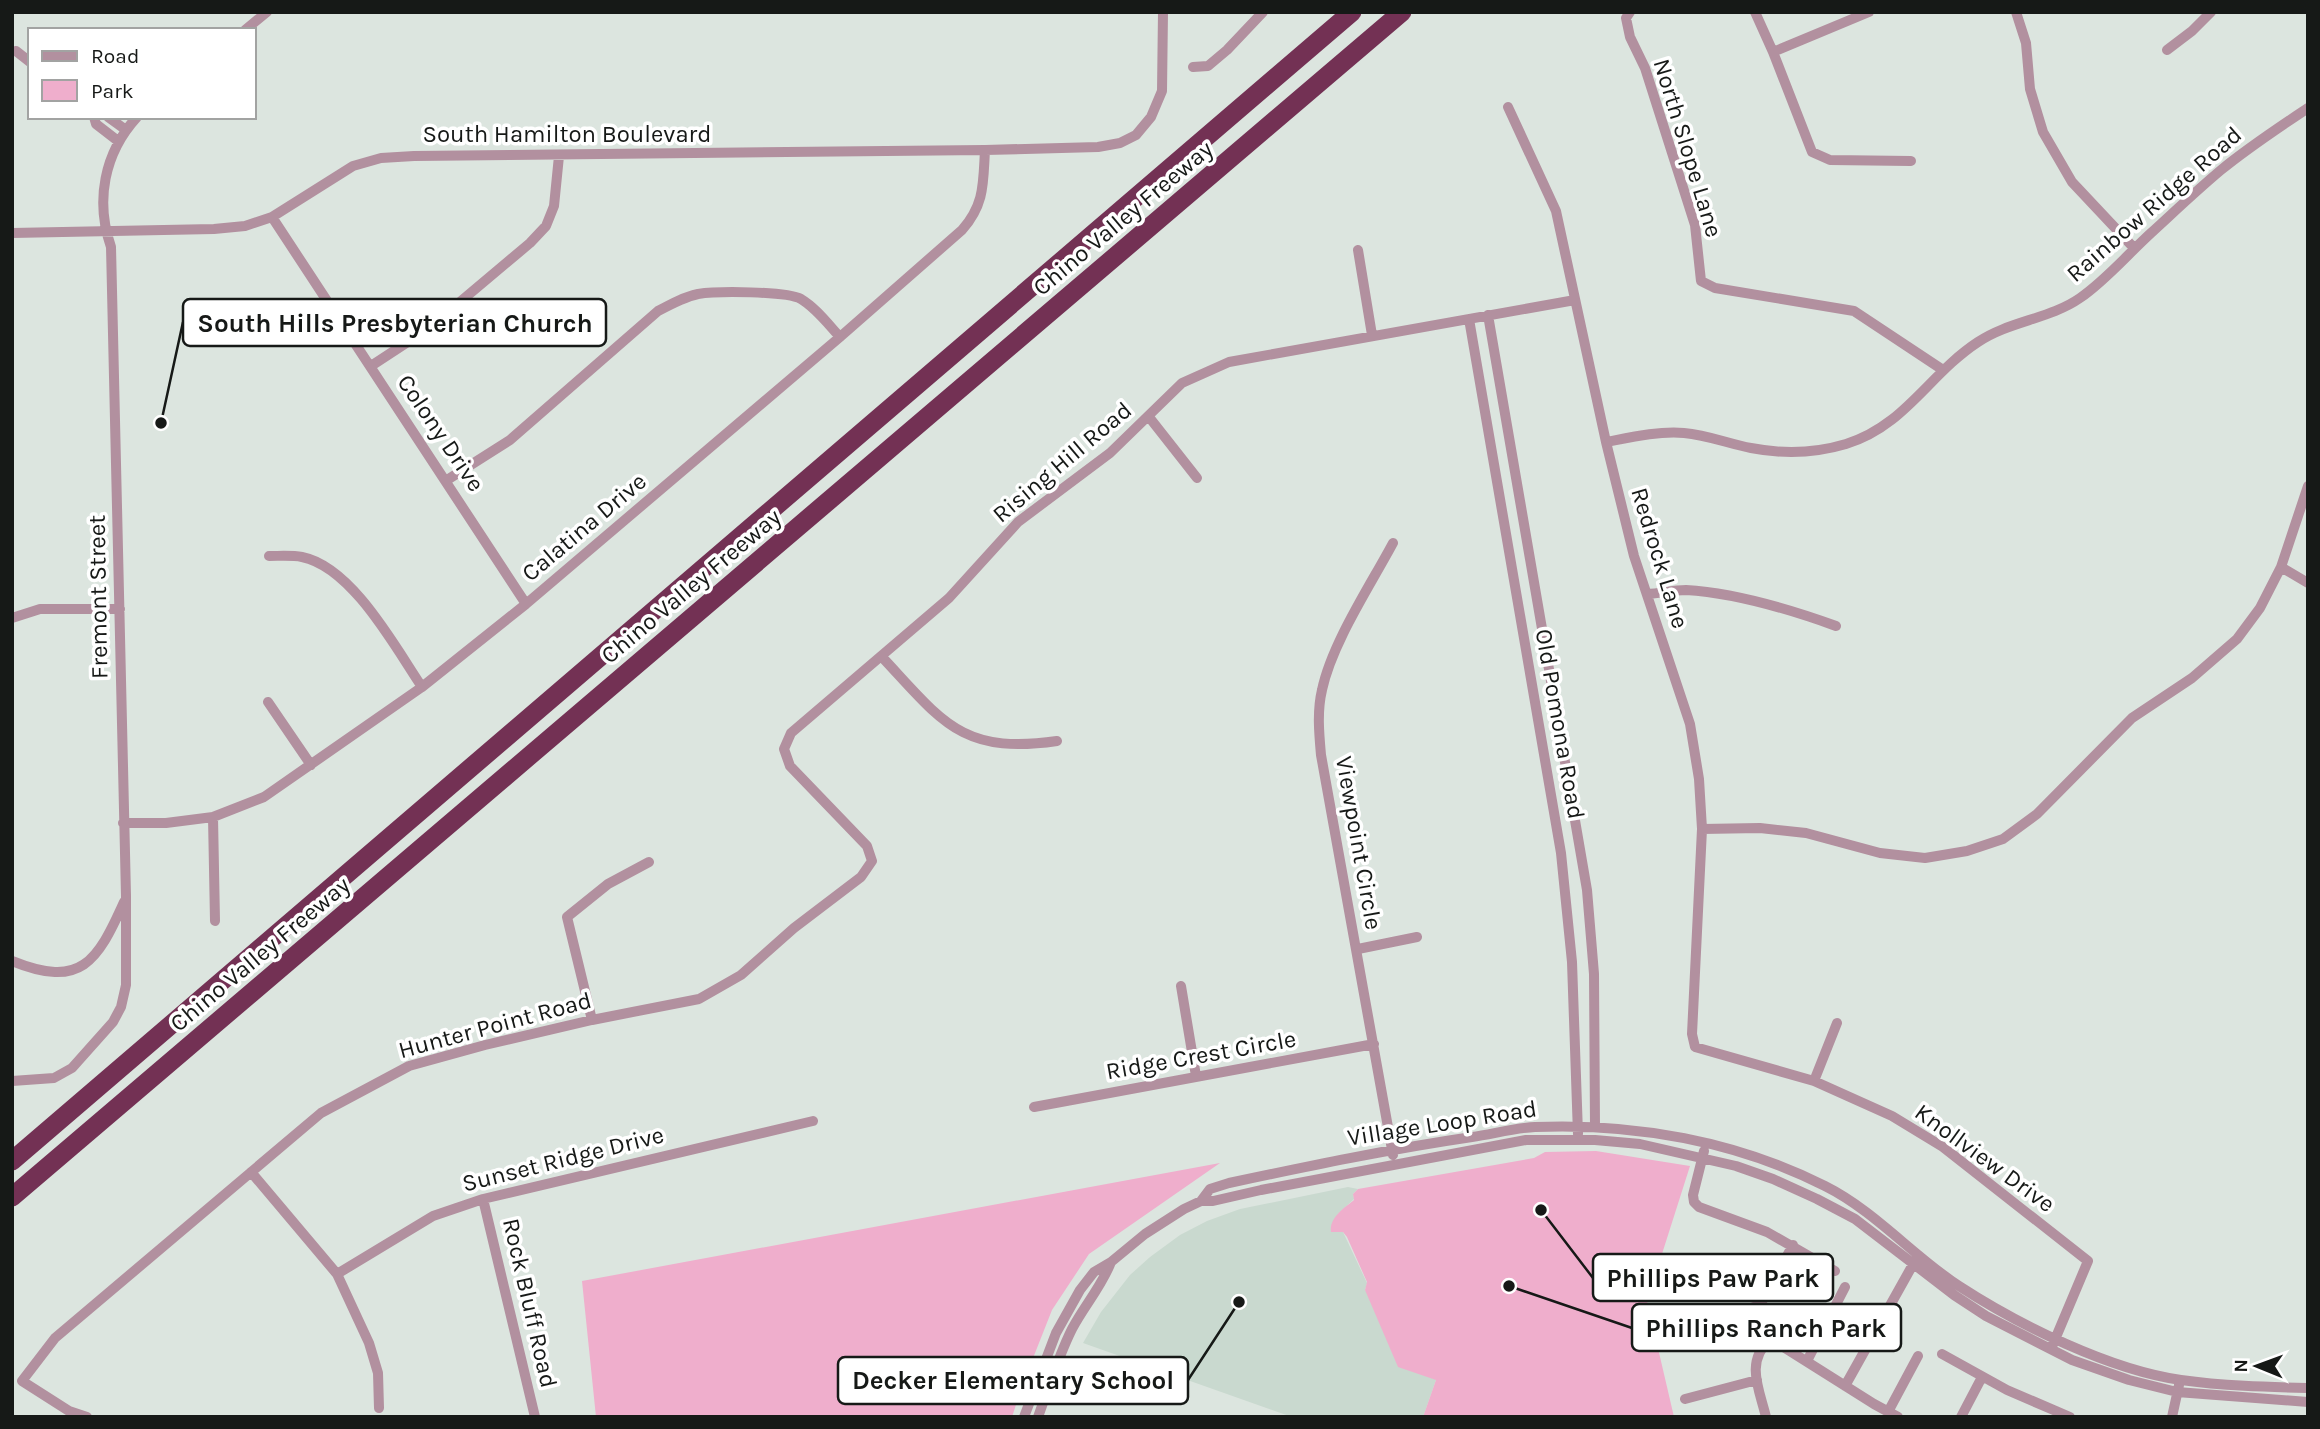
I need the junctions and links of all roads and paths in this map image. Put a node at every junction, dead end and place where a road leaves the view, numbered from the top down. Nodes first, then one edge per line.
1 (267, 12) edge
2 (1163, 12) edge
3 (1263, 12) edge
4 (1352, 12) edge
5 (1402, 12) edge
6 (1755, 12) edge
7 (1869, 12) edge
8 (2016, 12) edge
9 (2211, 12) edge
10 (1628, 15) edge
11 (247, 28) edge
12 (2167, 50) dead end
13 (16, 51) dead end
14 (1773, 51) junction
15 (28, 60) edge
16 (1193, 67) dead end
17 (1508, 107) dead end
18 (2308, 108) edge
19 (94, 119) edge
20 (111, 119) edge
21 (135, 119) edge
22 (126, 130) junction
23 (118, 141) junction
24 (985, 150) junction
25 (559, 156) junction
26 (1912, 161) dead end
27 (272, 217) junction
28 (105, 231) junction
29 (12, 233) edge
30 (2134, 248) junction
31 (1358, 250) dead end
32 (1575, 300) junction
33 (1488, 315) junction
34 (1469, 319) junction
35 (1372, 335) junction
36 (840, 337) junction
37 (371, 366) junction
38 (1943, 370) junction
39 (1149, 416) junction
40 (1606, 442) junction
41 (1197, 478) dead end
42 (447, 480) junction
43 (2308, 486) edge
44 (1393, 543) dead end
45 (269, 556) dead end
46 (2281, 567) junction
47 (2308, 583) edge
48 (1648, 594) junction
49 (526, 604) junction
50 (120, 609) junction
51 (12, 618) edge
52 (1836, 626) dead end
53 (882, 657) junction
54 (422, 687) junction
55 (268, 702) dead end
56 (1057, 741) dead end
57 (312, 765) junction
58 (213, 817) junction
59 (123, 823) junction
60 (1702, 829) junction
61 (872, 861) joint
62 (649, 862) dead end
63 (126, 896) junction
64 (215, 921) dead end
65 (1417, 937) dead end
66 (1357, 949) junction
67 (12, 961) edge
68 (1181, 986) dead end
69 (592, 1020) junction
70 (1837, 1023) dead end
71 (1692, 1034) joint
72 (1374, 1044) junction
73 (1196, 1076) junction
74 (12, 1081) edge
75 (1814, 1081) junction
76 (1034, 1107) dead end
77 (813, 1121) dead end
78 (1578, 1127) junction
79 (1595, 1127) junction
80 (1578, 1139) junction
81 (1706, 1143) junction
82 (1392, 1150) junction
83 (1702, 1157) junction
84 (12, 1161) edge
85 (1394, 1164) junction
86 (251, 1172) junction
87 (12, 1197) edge
88 (483, 1199) junction
89 (1201, 1201) junction
90 (1793, 1245) junction
91 (1915, 1260) junction
92 (1111, 1262) junction
93 (1674, 1268) dead end
94 (1835, 1271) dead end
95 (337, 1274) junction
96 (1845, 1287) dead end
97 (1762, 1301) junction
98 (1753, 1321) junction
99 (1669, 1339) dead end
100 (1769, 1339) junction
101 (2053, 1344) junction
102 (1942, 1354) dead end
103 (1918, 1356) dead end
104 (1807, 1361) junction
105 (1982, 1377) junction
106 (1757, 1380) junction
107 (2180, 1380) junction
108 (1845, 1386) junction
109 (2308, 1388) edge
110 (2177, 1392) junction
111 (1685, 1399) dead end
112 (2308, 1402) edge
113 (2042, 1406) junction
114 (379, 1408) dead end
115 (1895, 1415) edge
116 (87, 1417) edge
117 (535, 1417) edge
118 (1024, 1417) edge
119 (1038, 1417) edge
120 (1766, 1417) edge
121 (1961, 1417) edge
122 (2036, 1417) edge
123 (2070, 1417) edge
124 (2172, 1417) edge

1 - 11 street
2 - 24 street, South Hamilton Boulevard
3 - 16 street
4 - 84 highway, Chino Valley Freeway
5 - 87 highway, Chino Valley Freeway
6 - 14 street
7 - 14 street
8 - 30 street
9 - 12 street
10 - 38 street, North Slope Lane
13 - 15 street
14 - 26 street
17 - 32 street, Redrock Lane
18 - 30 street, Rainbow Ridge Road
19 - 23 street
20 - 22 street
21 - 22 street, Fremont Street
22 - 23 street, Fremont Street
23 - 28 street, Fremont Street
24 - 25 street, South Hamilton Boulevard
24 - 36 street, Calatina Drive
25 - 27 street, South Hamilton Boulevard
25 - 37 street
27 - 28 street, South Hamilton Boulevard
27 - 37 street, Colony Drive
28 - 29 street, South Hamilton Boulevard
28 - 50 street, Fremont Street
30 - 38 street, Rainbow Ridge Road
31 - 35 street
32 - 33 street, Rising Hill Road
32 - 40 street, Redrock Lane
33 - 34 street, Rising Hill Road
33 - 79 street, Old Pomona Road
34 - 35 street, Rising Hill Road
34 - 78 street, Old Pomona Road
35 - 39 street, Rising Hill Road
36 - 42 street
36 - 49 street, Calatina Drive
37 - 42 street, Colony Drive
38 - 40 street, Rainbow Ridge Road
39 - 41 street
39 - 53 street, Rising Hill Road
40 - 48 street, Redrock Lane
42 - 49 street, Colony Drive
43 - 46 street
44 - 66 street, Viewpoint Circle
45 - 54 street
46 - 47 street
46 - 60 street
48 - 52 street
48 - 60 street, Redrock Lane
49 - 54 street, Calatina Drive
50 - 51 street
50 - 59 street, Fremont Street
53 - 56 street
53 - 61 street, Rising Hill Road
54 - 57 street, Calatina Drive
55 - 57 street
57 - 58 street, Calatina Drive
58 - 59 street, Calatina Drive
58 - 64 street
59 - 63 street, Fremont Street
60 - 71 street, Redrock Lane
61 - 69 street, Hunter Point Road
62 - 69 street
63 - 67 street
63 - 74 street, Fremont Street
65 - 66 street
66 - 72 street, Viewpoint Circle
68 - 73 street
69 - 86 street, Hunter Point Road
70 - 75 street
71 - 75 street, Knollview Drive
72 - 73 street, Ridge Crest Circle
72 - 82 street, Viewpoint Circle
73 - 76 street, Ridge Crest Circle
75 - 101 street, Knollview Drive
77 - 88 street, Sunset Ridge Drive
78 - 79 street, Village Loop Road
78 - 80 street, Old Pomona Road
78 - 82 street, Village Loop Road
79 - 81 street, Village Loop Road
80 - 83 street, Village Loop Road
80 - 85 street, Village Loop Road
81 - 83 street
81 - 91 street, Village Loop Road
82 - 85 street, Viewpoint Circle
82 - 89 street, Village Loop Road
83 - 90 street
83 - 91 street, Village Loop Road
85 - 89 street, Village Loop Road
86 - 95 street
86 - 116 street, Hunter Point Road
88 - 95 street, Sunset Ridge Drive
88 - 117 street, Rock Bluff Road
89 - 92 street, Village Loop Road
90 - 94 street
90 - 97 street
91 - 101 street, Village Loop Road
91 - 108 street
92 - 118 street, Village Loop Road
92 - 119 street, Village Loop Road
93 - 97 street
95 - 114 street
96 - 104 street
97 - 98 street
98 - 99 street
98 - 100 street
100 - 104 street
100 - 106 street
101 - 107 street, Village Loop Road
101 - 110 street, Village Loop Road
102 - 105 street
103 - 115 street
104 - 108 street
105 - 113 street
105 - 121 street
106 - 111 street
106 - 120 street
107 - 109 street, Village Loop Road
107 - 110 street
108 - 115 street
110 - 112 street, Village Loop Road
110 - 124 street
113 - 122 street
113 - 123 street

